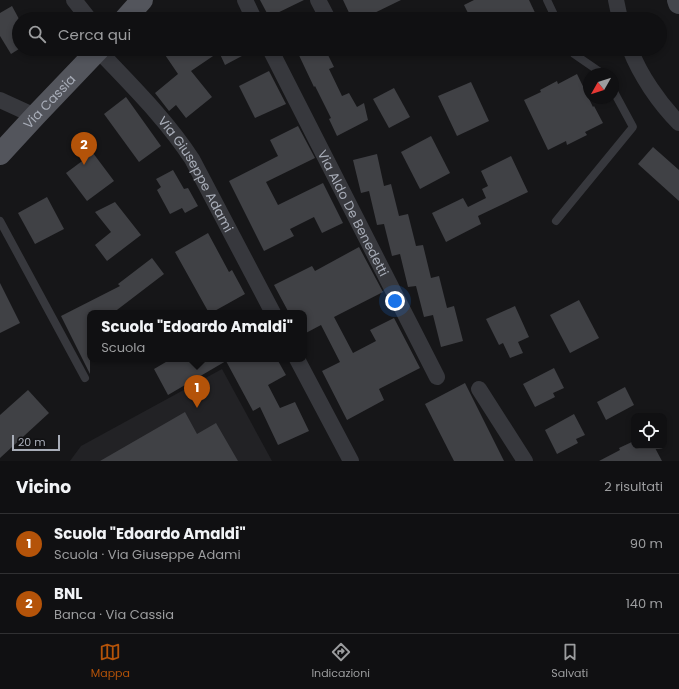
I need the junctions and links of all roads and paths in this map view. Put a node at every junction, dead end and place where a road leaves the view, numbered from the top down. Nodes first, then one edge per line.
1 (74, 0) edge
2 (142, 0) edge
3 (245, 0) edge
4 (318, 0) edge
5 (547, 0) edge
6 (616, 0) edge
7 (84, 12) edge
8 (132, 12) edge
9 (251, 12) edge
10 (324, 12) edge
11 (553, 12) edge
12 (619, 12) edge
13 (93, 56) edge
14 (104, 56) edge
15 (274, 56) edge
16 (577, 56) edge
17 (633, 56) edge
18 (596, 68) edge
19 (0, 100) edge
20 (619, 101) edge
21 (35, 116) junction
22 (679, 123) edge
23 (0, 154) edge
24 (0, 221) edge
25 (556, 221) dead end
26 (271, 310) edge
27 (299, 362) edge
28 (437, 377) dead end
29 (85, 378) dead end
30 (480, 389) dead end
31 (351, 461) edge
32 (525, 461) edge

1 - 7 street
2 - 8 main road
3 - 9 street
4 - 10 street
5 - 11 lane
6 - 12 street
13 - 21 main road, Via Cassia
14 - 26 street, Via Giuseppe Adami
15 - 28 street, Via Aldo De Benedetti
16 - 18 lane
17 - 22 street
19 - 21 street
20 - 25 lane
21 - 23 main road, Via Cassia
24 - 29 lane
27 - 31 street
30 - 32 street

